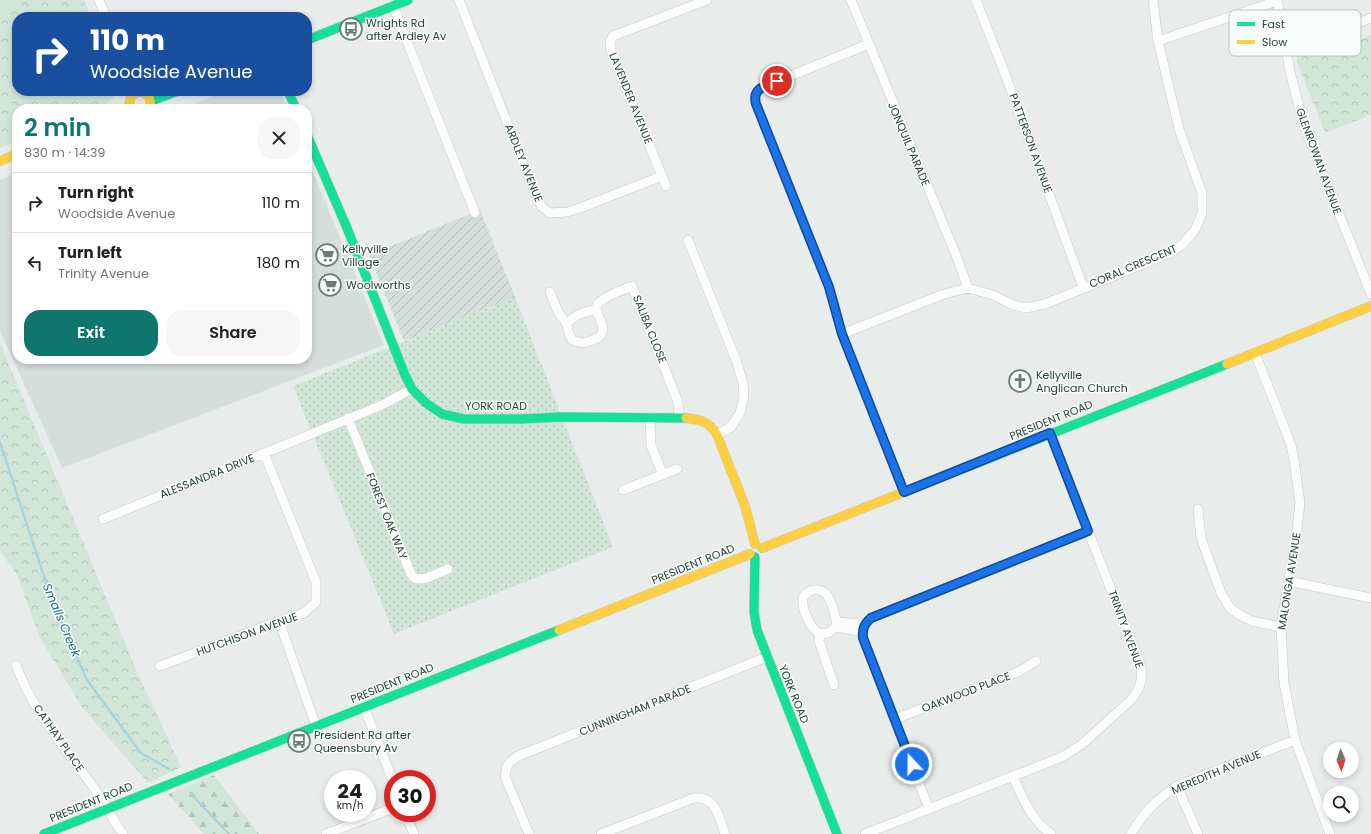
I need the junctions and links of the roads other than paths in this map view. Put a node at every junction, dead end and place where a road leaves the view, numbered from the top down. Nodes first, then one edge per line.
1 (99, 0) edge
2 (408, 0) edge
3 (459, 0) edge
4 (707, 0) edge
5 (851, 0) edge
6 (976, 0) edge
7 (1153, 0) edge
8 (1277, 0) edge
9 (392, 6) junction
10 (1248, 10) edge
11 (1279, 10) edge
12 (104, 12) edge
13 (1229, 17) edge
14 (1371, 18) edge
15 (1361, 22) edge
16 (312, 38) edge
17 (1158, 41) junction
18 (869, 44) junction
19 (1288, 56) edge
20 (168, 96) edge
21 (152, 104) edge
22 (312, 147) edge
23 (12, 156) edge
24 (0, 161) edge
25 (662, 176) junction
26 (666, 186) dead end
27 (475, 213) dead end
28 (688, 240) dead end
29 (968, 288) junction
30 (1083, 288) junction
31 (550, 292) dead end
32 (1371, 294) edge
33 (1371, 306) edge
34 (596, 310) junction
35 (568, 324) junction
36 (842, 334) junction
37 (1255, 353) junction
38 (412, 389) junction
39 (650, 417) junction
40 (679, 417) junction
41 (348, 418) junction
42 (1050, 433) junction
43 (717, 435) junction
44 (264, 453) junction
45 (677, 469) dead end
46 (663, 475) junction
47 (623, 490) dead end
48 (904, 492) junction
49 (1198, 509) dead end
50 (103, 519) dead end
51 (1088, 531) junction
52 (759, 546) junction
53 (753, 556) junction
54 (448, 569) dead end
55 (1288, 581) junction
56 (1371, 598) edge
57 (279, 621) junction
58 (836, 624) junction
59 (1280, 627) junction
60 (864, 628) junction
61 (820, 634) junction
62 (767, 657) junction
63 (1036, 661) dead end
64 (16, 665) dead end
65 (160, 666) dead end
66 (834, 685) dead end
67 (364, 707) junction
68 (895, 719) junction
69 (316, 726) junction
70 (1295, 740) junction
71 (389, 770) edge
72 (1013, 777) junction
73 (1177, 786) junction
74 (108, 808) junction
75 (929, 809) junction
76 (384, 811) edge
77 (409, 822) edge
78 (44, 834) edge
79 (123, 834) edge
80 (326, 834) edge
81 (414, 834) edge
82 (528, 834) edge
83 (600, 834) edge
84 (725, 834) edge
85 (836, 834) edge
86 (865, 834) edge
87 (1052, 834) edge
88 (1131, 834) edge
89 (1198, 834) edge
90 (1330, 834) edge

1 - 12 street
2 - 9 street
3 - 25 street, ARDLEY AVENUE
4 - 25 street, LAVENDER AVENUE
5 - 18 street, JONQUIL PARADE
6 - 30 street, PATTERSON AVENUE
7 - 17 street, CORAL CRESCENT
8 - 10 street
8 - 11 street, GLENROWAN AVENUE
9 - 16 street
9 - 27 street
13 - 17 street
14 - 15 street
17 - 30 street, CORAL CRESCENT
18 - 29 street, JONQUIL PARADE
18 - 36 street
19 - 32 street, GLENROWAN AVENUE
20 - 21 street
22 - 38 street, YORK ROAD
23 - 24 street
25 - 26 street, LAVENDER AVENUE
28 - 43 street
29 - 30 street, CORAL CRESCENT
29 - 36 street, CORAL CRESCENT
31 - 35 street
33 - 37 street, PRESIDENT ROAD
34 - 35 street
34 - 35 street
34 - 40 street, SALIBA CLOSE
36 - 48 street
37 - 42 street, PRESIDENT ROAD
37 - 55 street, MALONGA AVENUE
38 - 39 street, YORK ROAD
38 - 41 street, ALESSANDRA DRIVE
39 - 40 street, YORK ROAD
39 - 46 street
40 - 43 street, YORK ROAD
41 - 44 street, ALESSANDRA DRIVE
41 - 54 street, FOREST OAK WAY
42 - 48 street, PRESIDENT ROAD
42 - 51 street, TRINITY AVENUE
43 - 52 street, YORK ROAD
44 - 50 street, ALESSANDRA DRIVE
44 - 57 street, HUTCHISON AVENUE
45 - 46 street
46 - 47 street
48 - 52 street, PRESIDENT ROAD
49 - 59 street
51 - 60 street
51 - 72 street, TRINITY AVENUE
52 - 53 street
53 - 62 street, YORK ROAD
53 - 67 street, PRESIDENT ROAD
55 - 56 street
55 - 59 street, MALONGA AVENUE
57 - 65 street, HUTCHISON AVENUE
57 - 69 street
58 - 60 street
58 - 61 street
58 - 61 street
59 - 70 street, MALONGA AVENUE
60 - 68 street
61 - 66 street
62 - 82 street, CUNNINGHAM PARADE
62 - 85 street, YORK ROAD
63 - 68 street, OAKWOOD PLACE
64 - 74 street, CATHAY PLACE
67 - 69 street, PRESIDENT ROAD
67 - 71 street
68 - 75 street
69 - 74 street, PRESIDENT ROAD
70 - 73 street, MEREDITH AVENUE
70 - 90 street, MALONGA AVENUE
72 - 75 street, TRINITY AVENUE
72 - 87 street
73 - 88 street, MEREDITH AVENUE
73 - 89 street
74 - 78 street, PRESIDENT ROAD
74 - 79 street, CATHAY PLACE
75 - 86 street, TRINITY AVENUE
76 - 80 street
77 - 81 street
83 - 84 street

